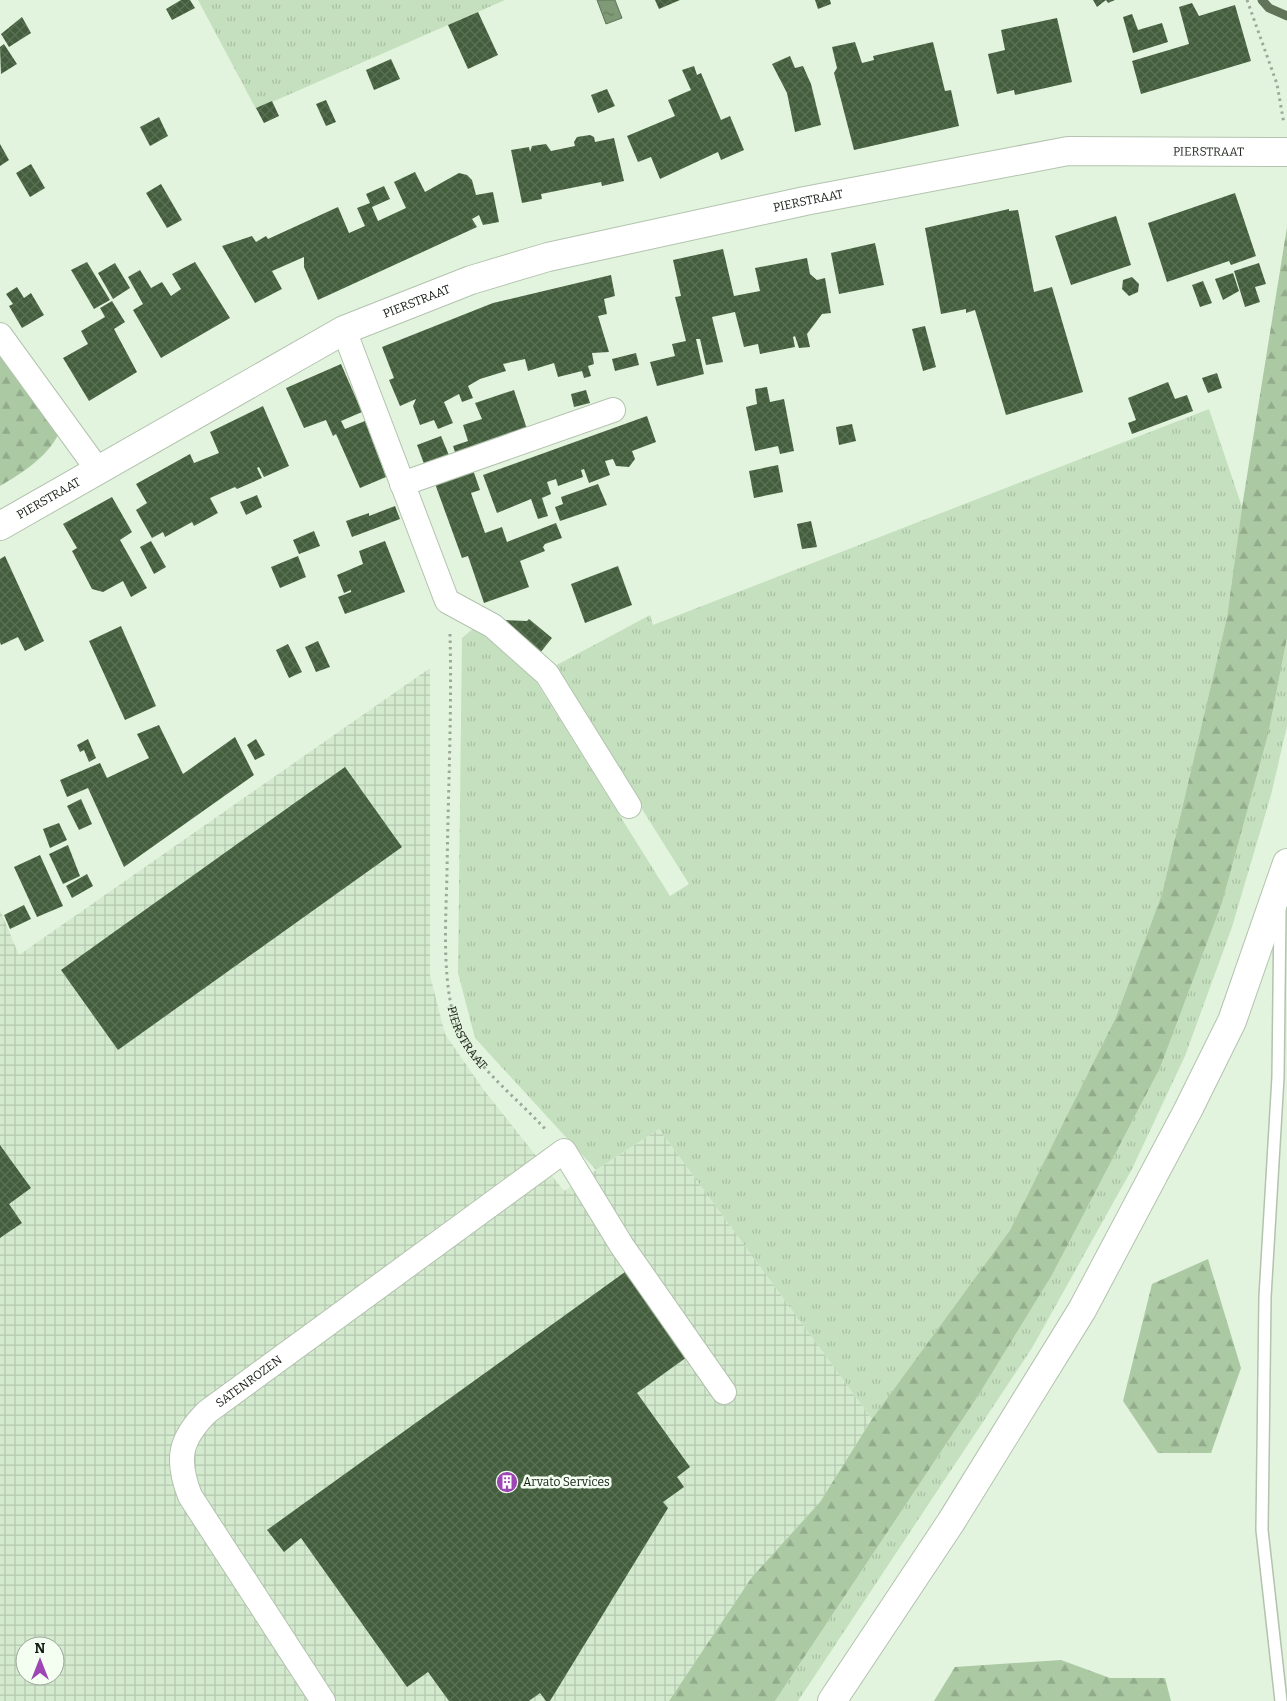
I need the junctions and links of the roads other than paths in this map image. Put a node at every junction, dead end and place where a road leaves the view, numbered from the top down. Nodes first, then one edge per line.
1 (1286, 142) edge
2 (344, 330) junction
3 (0, 335) edge
4 (613, 410) dead end
5 (98, 470) junction
6 (402, 484) junction
7 (0, 526) edge
8 (629, 806) dead end
9 (1284, 875) edge
10 (724, 1392) dead end
11 (323, 1701) edge
12 (832, 1701) edge
13 (1281, 1701) edge

1 - 2 main road, PIERSTRAAT
2 - 5 main road, PIERSTRAAT
2 - 6 street
3 - 5 street
4 - 6 street
5 - 7 main road, PIERSTRAAT
6 - 8 street
9 - 12 main road
9 - 13 lane
10 - 11 street, SATENROZEN

